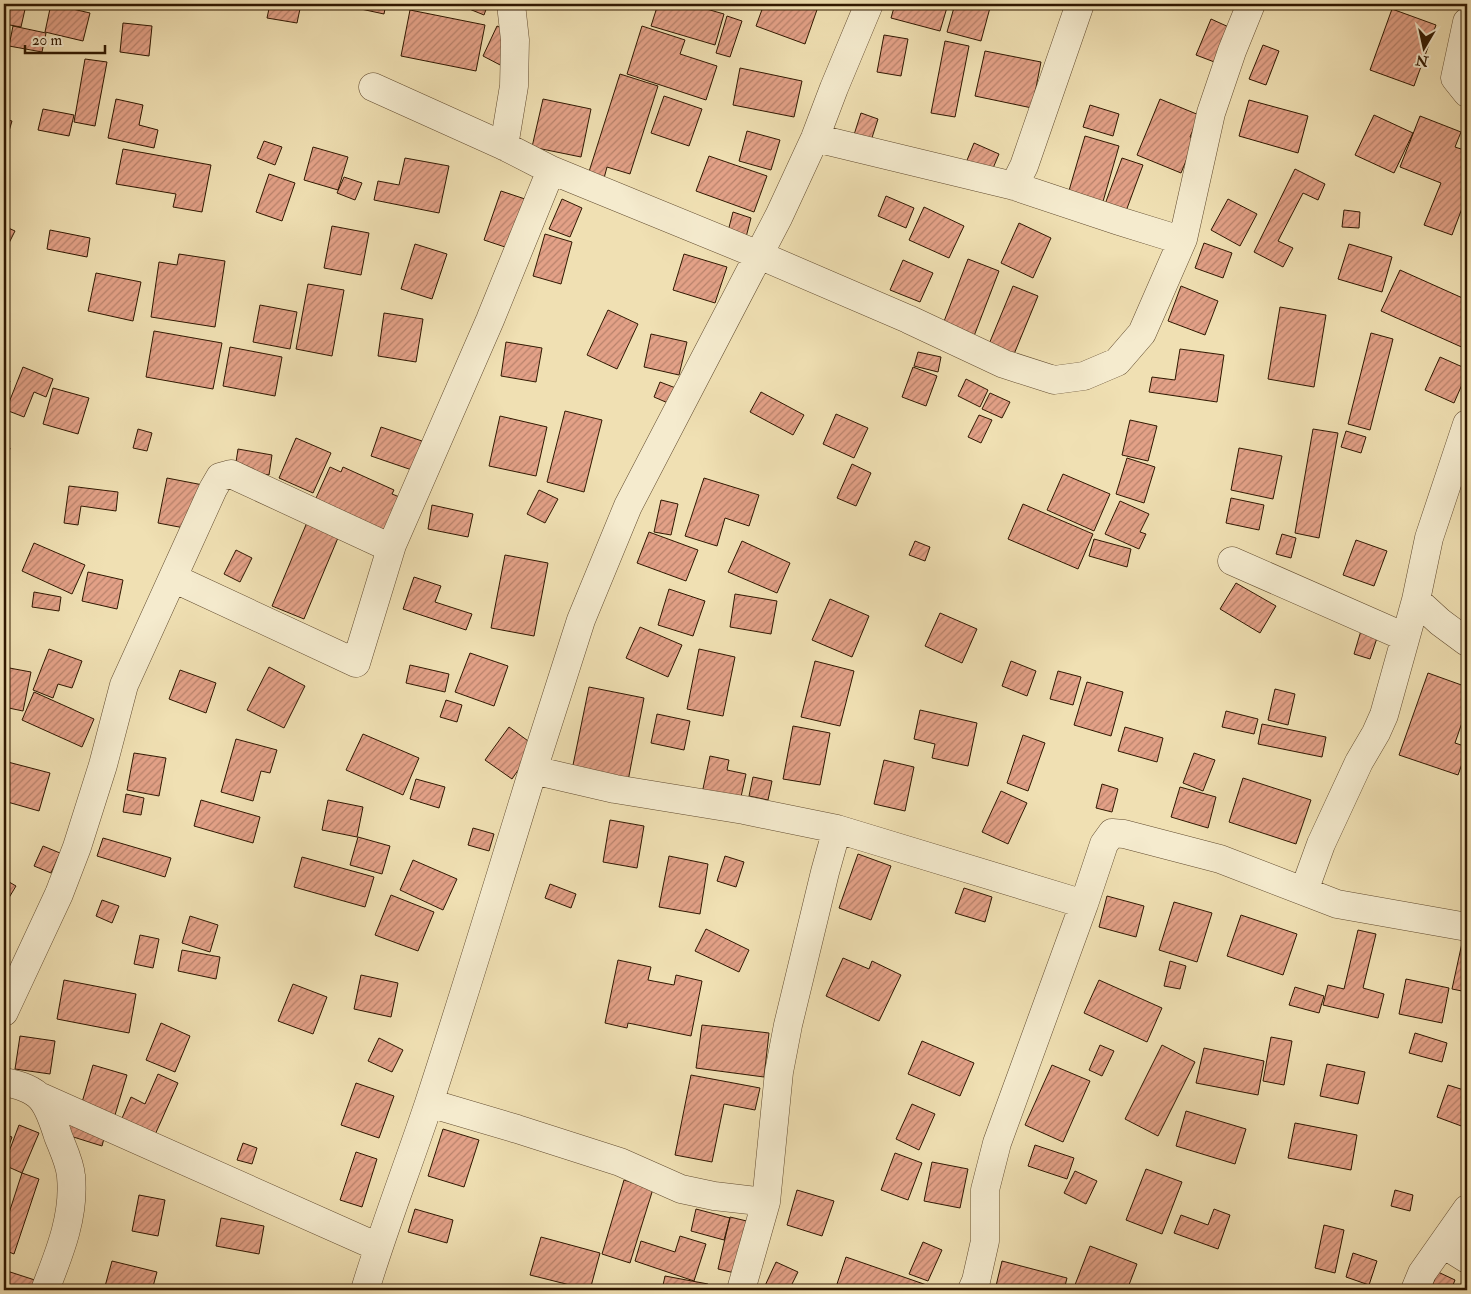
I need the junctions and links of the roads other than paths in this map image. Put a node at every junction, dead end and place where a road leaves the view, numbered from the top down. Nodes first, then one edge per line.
1 (511, 4) edge
2 (869, 4) edge
3 (1080, 4) edge
4 (1251, 4) edge
5 (1467, 22) edge
6 (373, 87) dead end
7 (1467, 93) edge
8 (816, 138) junction
9 (504, 146) junction
10 (551, 170) junction
11 (1014, 186) junction
12 (1183, 239) junction
13 (759, 255) junction
14 (1467, 424) edge
15 (392, 545) junction
16 (1232, 561) dead end
17 (173, 578) junction
18 (1416, 600) junction
19 (1405, 637) junction
20 (1467, 642) edge
21 (533, 770) junction
22 (837, 828) junction
23 (1304, 891) junction
24 (1084, 904) junction
25 (1467, 927) edge
26 (4, 1012) edge
27 (4, 1082) edge
28 (41, 1097) junction
29 (429, 1102) junction
30 (766, 1202) junction
31 (1467, 1209) edge
32 (1443, 1244) junction
33 (378, 1247) junction
34 (1467, 1259) edge
35 (45, 1290) edge
36 (365, 1290) edge
37 (742, 1290) edge
38 (972, 1290) edge
39 (1414, 1290) edge

1 - 9 street
2 - 8 street
3 - 11 street
4 - 12 street
5 - 7 street
6 - 9 street
8 - 11 street
8 - 13 street
9 - 10 street
10 - 13 street
10 - 15 street
11 - 12 street
12 - 13 street
13 - 21 street
14 - 18 street
15 - 17 street
15 - 17 street
16 - 19 street
17 - 26 street
18 - 19 street
18 - 20 street
19 - 23 street
21 - 22 street
21 - 29 street
22 - 24 street
22 - 30 street
23 - 24 street
23 - 25 street
24 - 38 street
27 - 28 street
28 - 33 street
28 - 35 street
29 - 30 street
29 - 33 street
30 - 37 street
31 - 32 street
32 - 34 street
32 - 39 street
33 - 36 street

